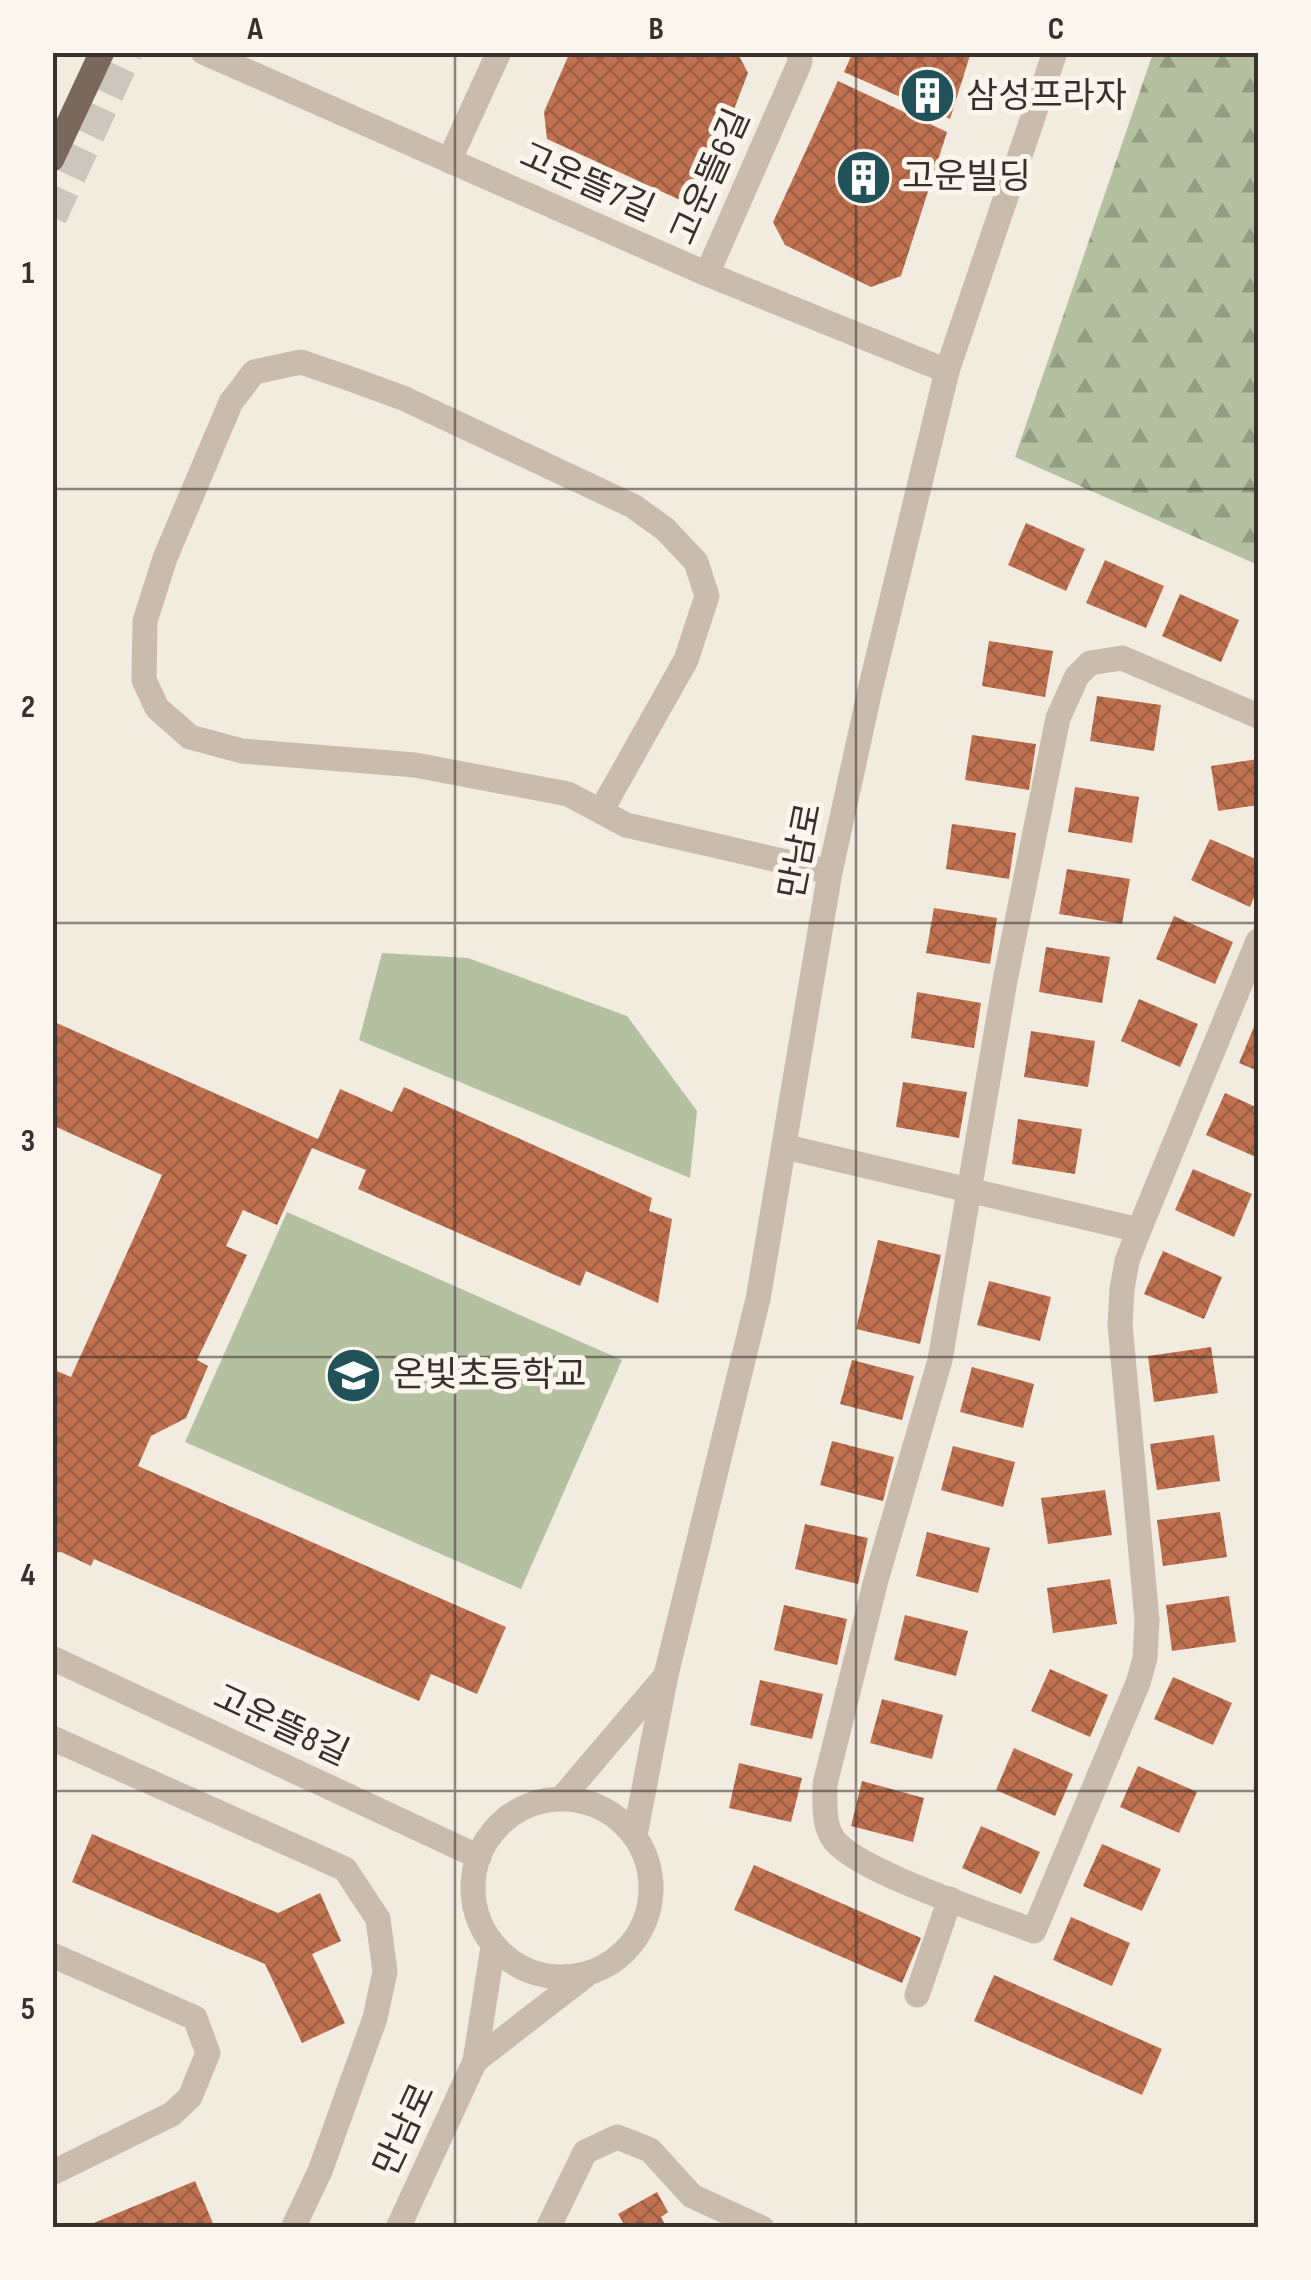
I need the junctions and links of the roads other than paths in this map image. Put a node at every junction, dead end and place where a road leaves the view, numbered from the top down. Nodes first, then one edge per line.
1 (102, 52) edge
2 (203, 52) edge
3 (499, 52) edge
4 (799, 52) edge
5 (1054, 52) edge
6 (52, 159) edge
7 (449, 161) junction
8 (707, 274) junction
9 (947, 371) junction
10 (1258, 716) edge
11 (601, 811) junction
12 (830, 872) junction
13 (1258, 941) edge
14 (786, 1147) junction
15 (969, 1190) junction
16 (1139, 1230) junction
17 (52, 1658) edge
18 (666, 1675) junction
19 (52, 1738) edge
20 (562, 1798) junction
21 (635, 1835) junction
22 (479, 1857) junction
23 (950, 1898) junction
24 (493, 1947) junction
25 (52, 1955) edge
26 (589, 1972) junction
27 (916, 1995) dead end
28 (476, 2061) junction
29 (52, 2173) edge
30 (293, 2228) edge
31 (398, 2228) edge
32 (548, 2228) edge
33 (762, 2228) edge

1 - 6 main road
2 - 7 street, 고운뜰7길
3 - 7 street
4 - 8 street, 고운뜰6길
5 - 9 street, 만남로
7 - 8 street, 고운뜰7길
8 - 9 street, 고운뜰7길
9 - 12 street, 만남로
10 - 15 street
11 - 11 street
11 - 12 street
12 - 14 street, 만남로
13 - 16 street
14 - 15 street
14 - 18 street, 만남로
15 - 16 street
15 - 23 street
16 - 23 street
17 - 22 street, 고운뜰8길
18 - 20 street
18 - 21 street, 만남로
19 - 30 street
20 - 21 street
20 - 22 street
21 - 26 street
22 - 24 street
23 - 27 street
24 - 26 street
24 - 28 street
25 - 29 street
26 - 28 street
28 - 31 street, 만남로
32 - 33 street

